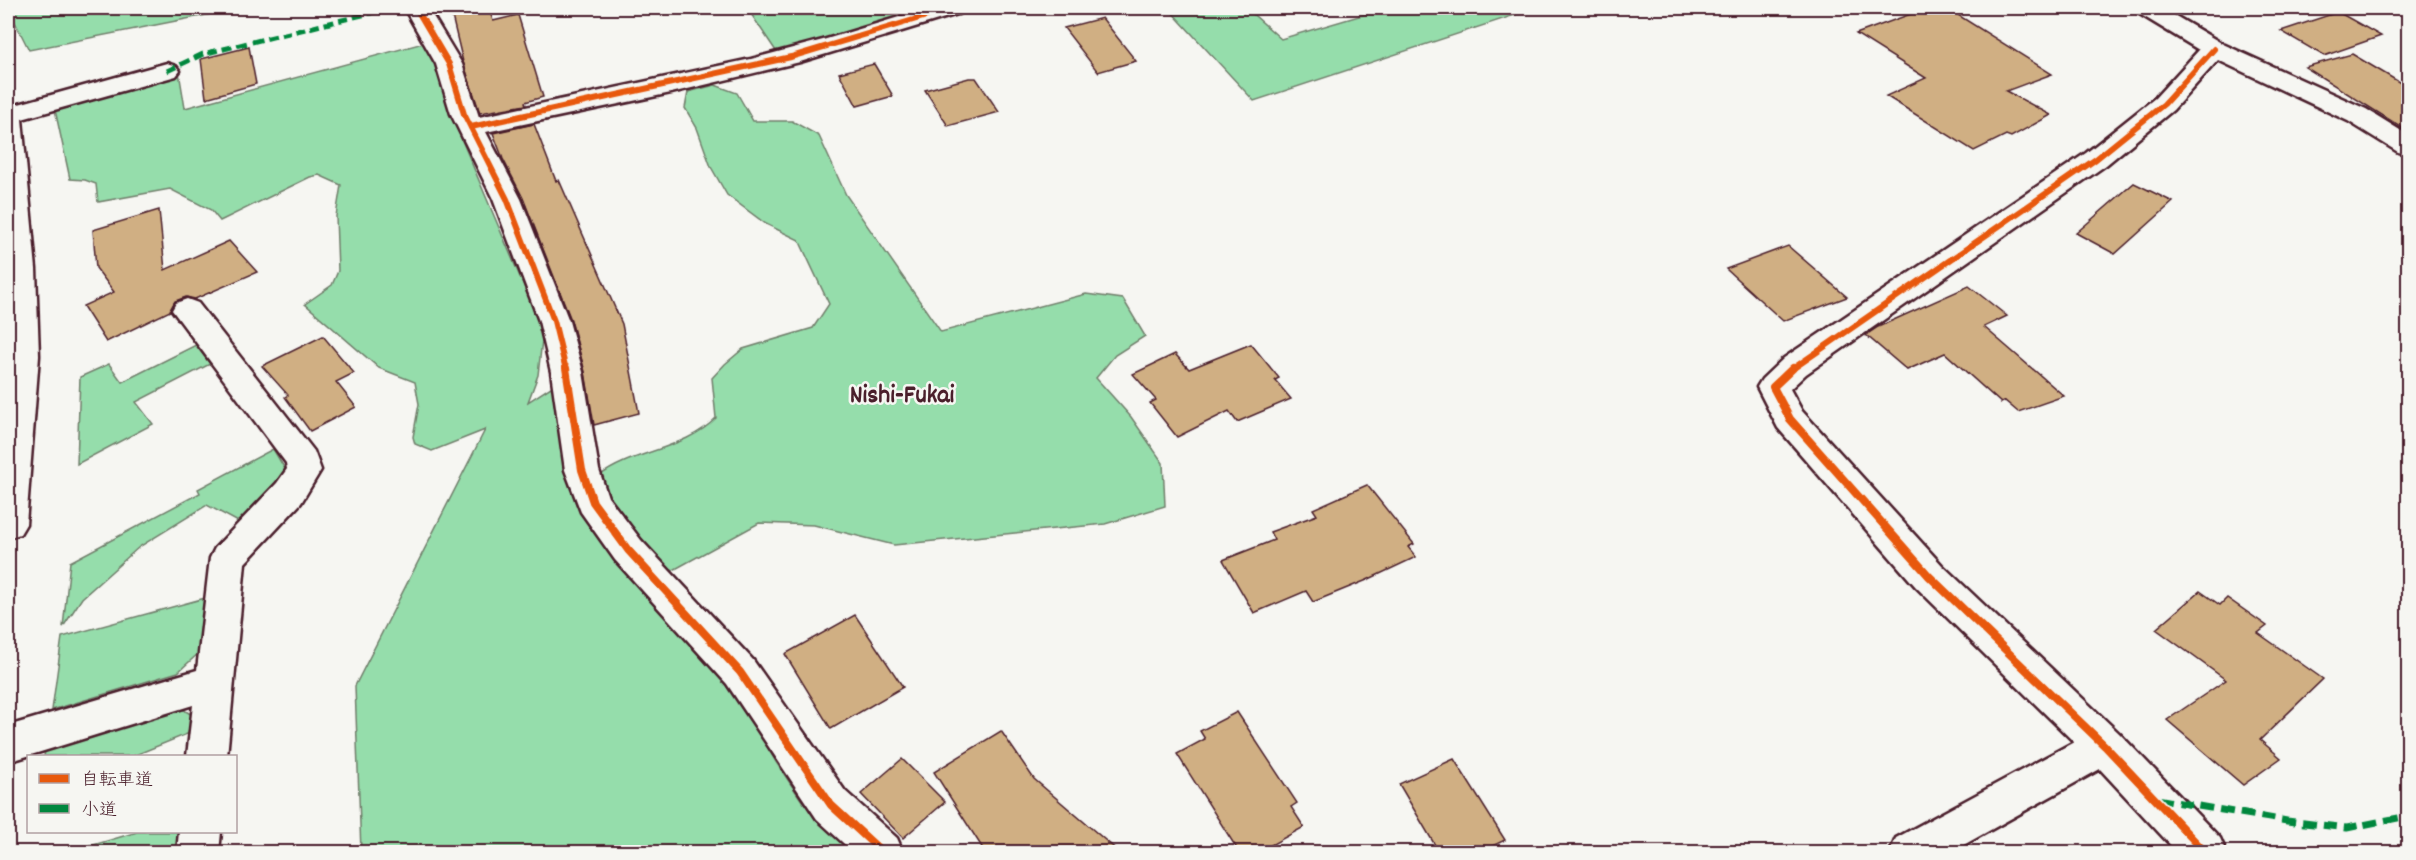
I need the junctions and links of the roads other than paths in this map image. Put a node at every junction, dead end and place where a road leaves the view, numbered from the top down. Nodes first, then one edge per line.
1 (416, 8) edge
2 (952, 8) edge
3 (2146, 8) edge
4 (2214, 50) junction
5 (167, 71) dead end
6 (8, 113) edge
7 (471, 128) junction
8 (2409, 146) edge
9 (187, 310) dead end
10 (8, 524) edge
11 (214, 682) junction
12 (8, 744) edge
13 (2105, 746) junction
14 (207, 755) edge
15 (200, 833) edge
16 (198, 852) edge
17 (882, 852) edge
18 (1911, 852) edge
19 (2205, 852) edge

1 - 7 street
2 - 7 street
3 - 4 street
4 - 8 street
4 - 13 street
5 - 6 street
6 - 10 street
7 - 17 street
9 - 11 street
11 - 12 street
11 - 14 street
13 - 18 street
13 - 19 street
15 - 16 street

